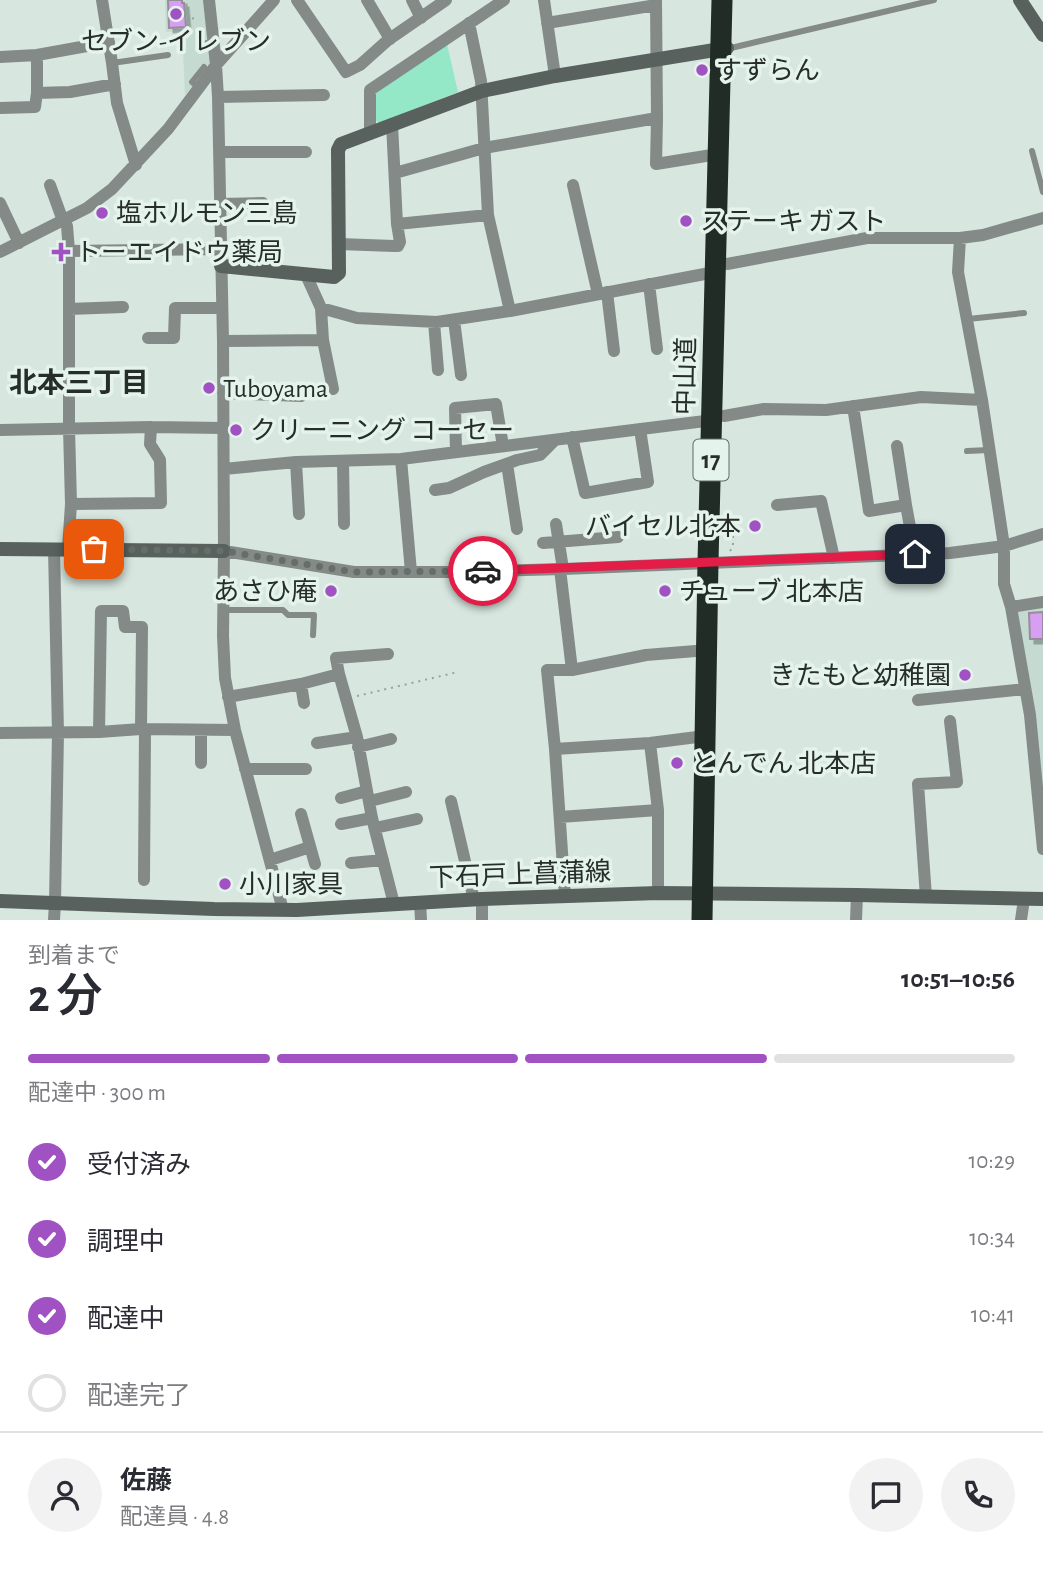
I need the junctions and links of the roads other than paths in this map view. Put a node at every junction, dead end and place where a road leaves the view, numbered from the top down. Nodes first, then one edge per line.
1 (102, 0) edge
2 (274, 0) edge
3 (297, 0) edge
4 (367, 0) edge
5 (412, 0) edge
6 (446, 0) edge
7 (504, 0) edge
8 (544, 0) edge
9 (722, 0) edge
10 (732, 0) edge
11 (934, 0) edge
12 (1020, 0) edge
13 (656, 2) edge
14 (207, 9) edge
15 (421, 18) junction
16 (469, 23) junction
17 (547, 23) junction
18 (1043, 35) edge
19 (390, 39) junction
20 (109, 42) junction
21 (726, 48) junction
22 (37, 55) junction
23 (168, 55) dead end
24 (0, 57) edge
25 (657, 60) junction
26 (113, 63) junction
27 (210, 66) junction
28 (555, 76) junction
29 (115, 84) junction
30 (482, 91) junction
31 (37, 93) junction
32 (324, 95) dead end
33 (218, 97) junction
34 (0, 108) edge
35 (657, 118) junction
36 (393, 124) junction
37 (370, 134) junction
38 (484, 148) junction
39 (1032, 151) dead end
40 (219, 152) junction
41 (306, 152) dead end
42 (718, 154) junction
43 (136, 165) junction
44 (395, 173) junction
45 (50, 185) dead end
46 (573, 186) dead end
47 (1043, 192) edge
48 (0, 202) edge
49 (264, 203) dead end
50 (220, 204) junction
51 (488, 215) junction
52 (1043, 218) edge
53 (63, 221) junction
54 (397, 224) junction
55 (960, 238) junction
56 (19, 243) junction
57 (339, 244) junction
58 (220, 249) junction
59 (69, 251) junction
60 (0, 252) edge
61 (221, 266) junction
62 (721, 268) junction
63 (306, 275) junction
64 (649, 284) junction
65 (603, 293) junction
66 (123, 307) dead end
67 (222, 308) junction
68 (321, 308) junction
69 (69, 309) junction
70 (510, 311) junction
71 (1024, 313) dead end
72 (966, 319) junction
73 (454, 320) junction
74 (434, 322) junction
75 (148, 338) dead end
76 (323, 340) junction
77 (223, 341) junction
78 (657, 349) dead end
79 (614, 351) dead end
80 (438, 370) dead end
81 (461, 374) dead end
82 (333, 389) dead end
83 (223, 393) junction
84 (301, 396) dead end
85 (982, 400) junction
86 (853, 406) junction
87 (718, 418) junction
88 (151, 427) junction
89 (69, 428) junction
90 (223, 428) junction
91 (640, 429) junction
92 (0, 430) edge
93 (572, 438) junction
94 (555, 440) junction
95 (503, 446) junction
96 (897, 446) dead end
97 (483, 449) junction
98 (967, 450) dead end
99 (989, 450) junction
100 (456, 452) junction
101 (401, 459) junction
102 (343, 461) junction
103 (296, 462) junction
104 (507, 464) junction
105 (224, 469) junction
106 (482, 473) junction
107 (435, 490) dead end
108 (71, 504) junction
109 (777, 505) dead end
110 (906, 505) junction
111 (299, 514) dead end
112 (344, 524) dead end
113 (556, 524) dead end
114 (517, 529) dead end
115 (1043, 534) edge
116 (618, 537) dead end
117 (559, 542) junction
118 (543, 543) dead end
119 (1004, 546) junction
120 (0, 549) edge
121 (61, 549) junction
122 (224, 551) junction
123 (915, 554) junction
124 (720, 557) junction
125 (834, 558) junction
126 (561, 569) junction
127 (411, 572) junction
128 (1043, 602) edge
129 (1011, 607) junction
130 (223, 610) junction
131 (313, 635) dead end
132 (708, 650) junction
133 (387, 654) dead end
134 (572, 670) junction
135 (339, 674) junction
136 (301, 684) junction
137 (1025, 689) junction
138 (228, 697) junction
139 (918, 700) dead end
140 (304, 703) dead end
141 (950, 721) dead end
142 (143, 729) junction
143 (201, 730) junction
144 (235, 730) junction
145 (99, 732) junction
146 (0, 733) edge
147 (58, 733) junction
148 (705, 736) junction
149 (391, 739) dead end
150 (357, 742) junction
151 (317, 743) dead end
152 (650, 743) junction
153 (555, 749) junction
154 (201, 763) dead end
155 (245, 769) junction
156 (306, 769) dead end
157 (406, 792) dead end
158 (368, 796) junction
159 (341, 798) dead end
160 (451, 801) dead end
161 (658, 810) junction
162 (300, 814) dead end
163 (560, 817) junction
164 (417, 819) dead end
165 (374, 823) junction
166 (341, 824) dead end
167 (310, 847) junction
168 (1043, 849) edge
169 (270, 860) junction
170 (383, 860) junction
171 (351, 863) dead end
172 (315, 864) dead end
173 (144, 880) dead end
174 (658, 893) junction
175 (709, 894) junction
176 (857, 895) junction
177 (565, 896) junction
178 (926, 897) junction
179 (1024, 899) junction
180 (1043, 899) edge
181 (478, 900) junction
182 (0, 901) edge
183 (55, 903) junction
184 (420, 903) junction
185 (394, 904) junction
186 (293, 913) edge
187 (54, 920) edge
188 (421, 920) edge
189 (482, 920) edge
190 (702, 920) edge
191 (715, 920) edge
192 (856, 920) edge
193 (1021, 920) edge

1 - 20 street
2 - 27 street
3 - 19 street
4 - 19 street
5 - 15 street
6 - 15 street
7 - 16 street
8 - 17 street
9 - 21 highway, 中山道 / 17
10 - 21 highway, 中山道 / 17
11 - 21 lane
12 - 18 main road
13 - 17 street
13 - 25 street
14 - 27 street
15 - 19 street
16 - 30 street
16 - 37 street
17 - 28 street
20 - 22 street
20 - 26 street
21 - 25 main road
21 - 42 highway, 中山道 / 17
21 - 62 highway, 中山道 / 17
22 - 24 street
22 - 31 street
23 - 26 lane
25 - 28 main road
25 - 35 street
26 - 29 street
27 - 33 street
27 - 43 street
28 - 30 main road
29 - 31 street
29 - 43 street
30 - 36 main road
30 - 38 street
31 - 34 street
32 - 33 street
33 - 40 street
35 - 38 street
35 - 42 street
36 - 37 main road
36 - 44 street
37 - 57 main road
38 - 44 street
38 - 51 street
39 - 47 lane
40 - 41 street
40 - 50 street
42 - 62 highway, 中山道 / 17
43 - 53 street
44 - 54 street
45 - 53 street
46 - 65 street
48 - 56 street
49 - 50 street
50 - 58 street
51 - 54 street
51 - 70 street
52 - 55 street
53 - 56 street
53 - 59 street
54 - 57 street
55 - 62 street
55 - 72 street
56 - 60 street
57 - 63 main road
58 - 59 street
58 - 61 street
59 - 69 street
61 - 63 main road
61 - 67 street
62 - 64 street
62 - 87 highway, 中山道 / 17
63 - 68 street
64 - 65 street
64 - 78 street
65 - 70 street
65 - 79 street
66 - 69 street
67 - 75 street
67 - 77 street
68 - 74 street
68 - 76 street
69 - 89 street
70 - 73 street
71 - 72 lane
72 - 85 street
73 - 74 street
73 - 81 street
74 - 80 street
76 - 77 street
76 - 82 street
77 - 83 street
83 - 84 street
83 - 90 street
85 - 86 street
85 - 99 street
86 - 87 street
86 - 110 street
87 - 91 street
87 - 124 highway, 中山道 / 17
88 - 89 street
88 - 90 street
88 - 108 street
89 - 92 street
89 - 108 street
90 - 105 street
91 - 93 street
91 - 93 street
93 - 94 street
94 - 95 street
94 - 104 street
95 - 97 street
95 - 100 street
96 - 110 street
97 - 100 street
97 - 106 street
98 - 99 lane
99 - 119 street
100 - 101 street
101 - 102 street
101 - 127 street
102 - 103 street
102 - 112 street
103 - 105 street
103 - 111 street
104 - 106 street
104 - 114 street
105 - 122 street
106 - 107 street
108 - 121 street
109 - 125 street
110 - 123 street
113 - 117 street
115 - 119 street
116 - 117 street
117 - 118 street
117 - 126 street
119 - 123 street
119 - 129 street
120 - 121 main road
121 - 122 main road
121 - 147 street
122 - 127 street
122 - 130 street
123 - 125 street
124 - 125 street
124 - 126 street
124 - 132 highway, 中山道 / 17
124 - 175 highway, 中山道 / 17
126 - 127 street
126 - 134 street
128 - 129 street
129 - 137 street
130 - 131 lane
130 - 138 street
132 - 134 street
132 - 148 highway, 中山道 / 17
133 - 135 street
134 - 153 street
135 - 136 street
135 - 150 street
136 - 138 street
136 - 140 street
137 - 139 street
137 - 168 street
138 - 144 street
141 - 178 street
142 - 143 street
142 - 145 street
142 - 145 street
142 - 173 street
143 - 144 street
143 - 154 street
144 - 155 street
145 - 147 street
146 - 147 street
147 - 183 street
148 - 152 street
148 - 175 highway, 中山道 / 17
149 - 150 street
150 - 151 street
150 - 158 street
152 - 153 street
152 - 161 street
153 - 163 street
155 - 156 street
155 - 169 street
157 - 158 street
158 - 159 street
158 - 165 street
160 - 181 street
161 - 163 street
161 - 174 street
162 - 167 street
163 - 177 street
164 - 165 street
165 - 166 street
165 - 170 street
167 - 169 street
167 - 172 street
169 - 186 street
170 - 171 street
170 - 185 street
174 - 175 main road, 下石戸上菖蒲線
174 - 177 main road, 下石戸上菖蒲線
175 - 176 main road, 下石戸上菖蒲線
175 - 190 highway, 中山道 / 17
175 - 191 highway, 中山道 / 17
176 - 178 main road, 下石戸上菖蒲線
176 - 192 street
177 - 181 main road, 下石戸上菖蒲線
178 - 179 main road, 下石戸上菖蒲線
179 - 180 main road, 下石戸上菖蒲線
179 - 193 street
181 - 184 main road, 下石戸上菖蒲線
181 - 189 street
182 - 183 main road, 下石戸上菖蒲線
183 - 186 main road, 下石戸上菖蒲線
183 - 187 street
184 - 185 main road, 下石戸上菖蒲線
184 - 188 street
185 - 186 main road, 下石戸上菖蒲線

